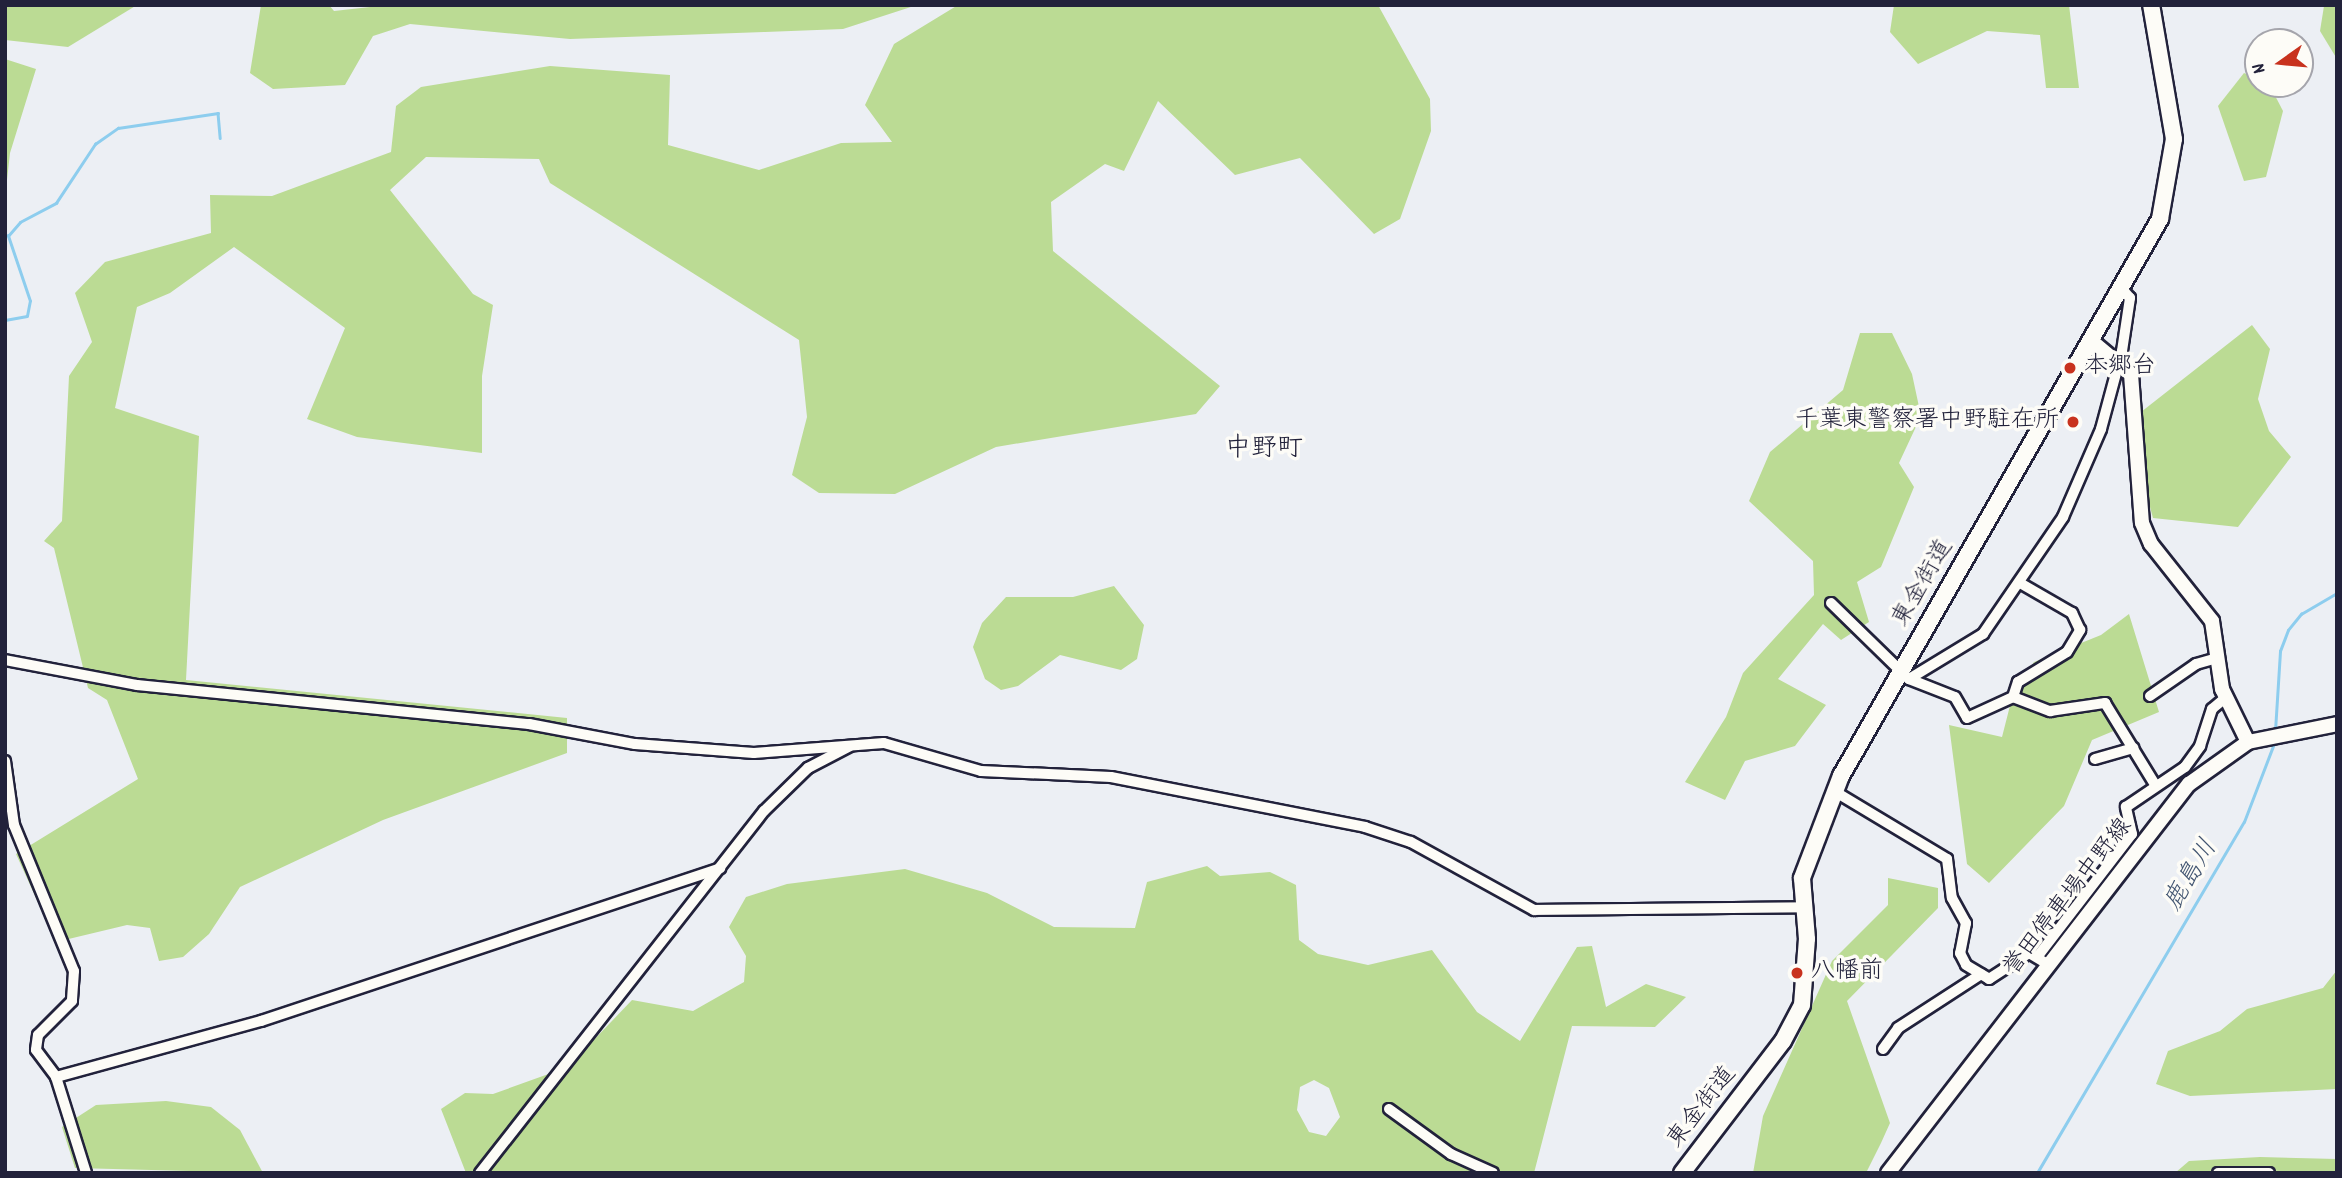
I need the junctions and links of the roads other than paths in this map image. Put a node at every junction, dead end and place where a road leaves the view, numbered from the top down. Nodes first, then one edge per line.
1 (2151, 5) edge
2 (2124, 291) junction
3 (2094, 343) junction
4 (2119, 358) junction
5 (2020, 583) junction
6 (1831, 603) dead end
7 (2217, 658) junction
8 (5, 660) edge
9 (1904, 675) junction
10 (2150, 696) dead end
11 (2013, 697) junction
12 (2224, 699) junction
13 (2337, 724) edge
14 (2248, 742) junction
15 (856, 743) junction
16 (2133, 748) junction
17 (2095, 759) dead end
18 (5, 761) edge
19 (2183, 779) junction
20 (2154, 783) junction
21 (1834, 790) junction
22 (720, 868) junction
23 (1804, 907) junction
24 (2042, 960) junction
25 (1981, 974) junction
26 (1883, 1049) dead end
27 (56, 1077) junction
28 (1389, 1109) dead end
29 (86, 1173) edge
30 (480, 1173) edge
31 (1493, 1173) edge
32 (1682, 1173) edge
33 (1888, 1173) edge
34 (2218, 1173) edge
35 (2269, 1173) edge

1 - 2 highway, 東金街道
2 - 3 highway, 東金街道
2 - 4 street
3 - 4 main road
3 - 9 highway, 東金街道
4 - 5 street
4 - 7 main road
5 - 9 street
5 - 11 street
6 - 9 street
7 - 10 street
7 - 12 main road
8 - 15 street
9 - 11 street
9 - 21 highway, 東金街道
11 - 16 street
12 - 14 main road
12 - 19 street
13 - 14 main road, 誉田停車場中野線
14 - 19 main road, 誉田停車場中野線
15 - 22 street
15 - 23 street
16 - 17 street
16 - 20 street
18 - 27 street
19 - 20 street
19 - 24 main road, 誉田停車場中野線
20 - 24 street
21 - 23 highway, 東金街道
21 - 25 street
22 - 27 street
22 - 30 street
23 - 32 highway, 東金街道
24 - 25 street
24 - 33 main road, 誉田停車場中野線
25 - 26 street
27 - 29 street
28 - 31 street
34 - 35 street

